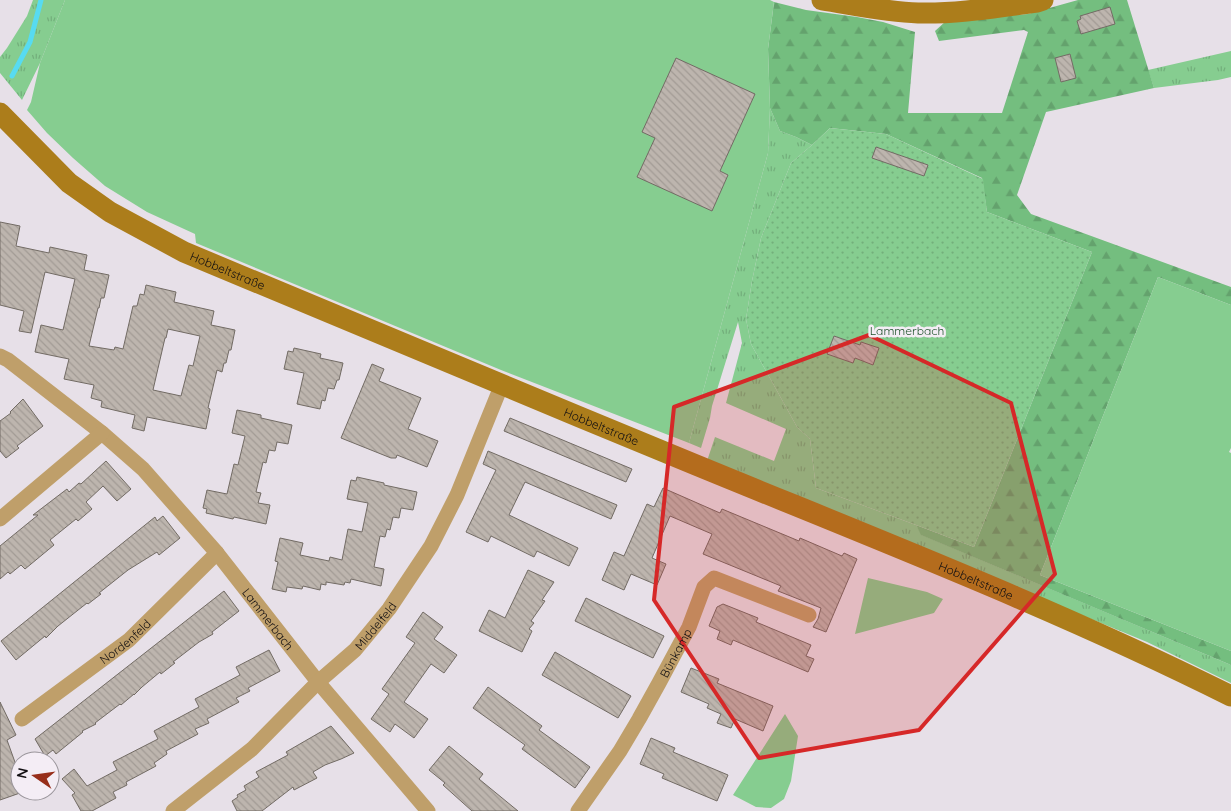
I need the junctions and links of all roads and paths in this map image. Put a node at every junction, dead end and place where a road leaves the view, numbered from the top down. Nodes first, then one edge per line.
1 (822, 0) edge
2 (1043, 0) edge
3 (0, 112) edge
4 (0, 356) edge
5 (502, 384) junction
6 (102, 433) junction
7 (0, 519) edge
8 (217, 553) junction
9 (809, 615) dead end
10 (318, 682) junction
11 (1231, 696) edge
12 (22, 718) dead end
13 (174, 811) edge
14 (428, 811) edge
15 (578, 811) edge

1 - 2 street
3 - 5 street, Hobbeltstraße
4 - 6 street, Lammerbach
5 - 10 street, Middelfeld
5 - 11 street, Hobbeltstraße
6 - 7 street
6 - 8 street, Lammerbach
8 - 10 street, Lammerbach
8 - 12 street, Nordenfeld
9 - 15 street, Bünkamp
10 - 13 street, Middelfeld
10 - 14 street, Lammerbach

